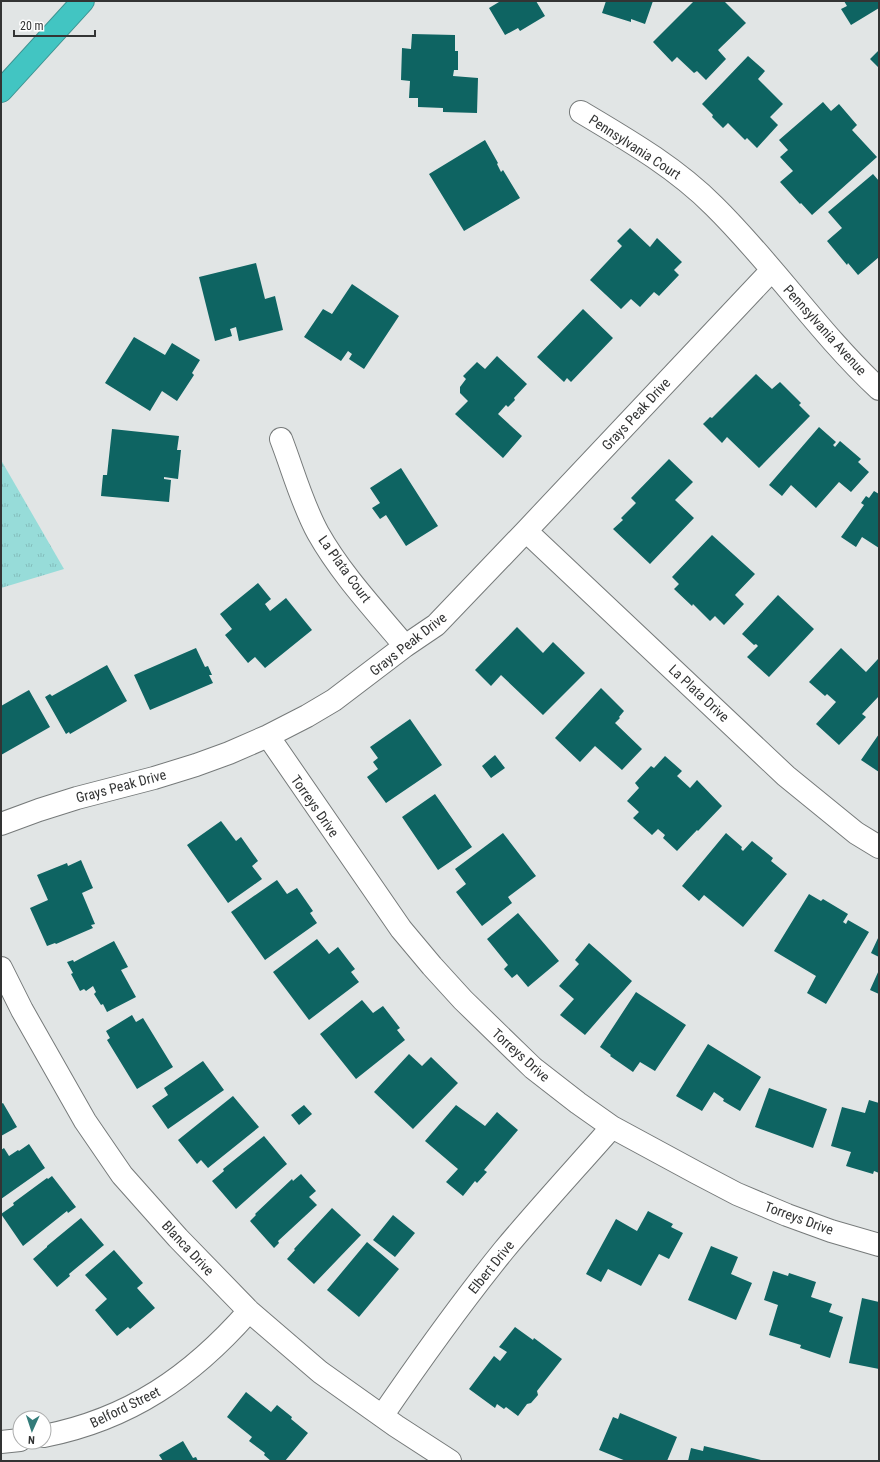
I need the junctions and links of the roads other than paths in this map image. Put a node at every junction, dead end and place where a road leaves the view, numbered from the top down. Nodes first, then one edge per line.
1 (83, 1) edge
2 (1, 91) edge
3 (581, 112) dead end
4 (772, 270) junction
5 (879, 389) edge
6 (281, 439) dead end
7 (526, 531) junction
8 (405, 646) junction
9 (268, 736) junction
10 (1, 824) edge
11 (879, 846) edge
12 (1, 968) edge
13 (612, 1127) junction
14 (879, 1244) edge
15 (249, 1311) junction
16 (382, 1416) junction
17 (52, 1435) edge
18 (12, 1441) edge
19 (1, 1442) edge
20 (450, 1461) edge

1 - 2 highway
3 - 4 street, Pennsylvania Court
4 - 5 street, Pennsylvania Avenue
4 - 7 street, Grays Peak Drive
6 - 8 street, La Plata Court
7 - 8 street, Grays Peak Drive
7 - 11 street, La Plata Drive
8 - 9 street, Grays Peak Drive
9 - 10 street, Grays Peak Drive
9 - 13 street, Torreys Drive
12 - 15 street, Blanca Drive
13 - 14 street, Torreys Drive
13 - 16 street, Elbert Drive
15 - 16 street, Blanca Drive
15 - 17 street, Belford Street
16 - 20 street, Blanca Drive
18 - 19 street

